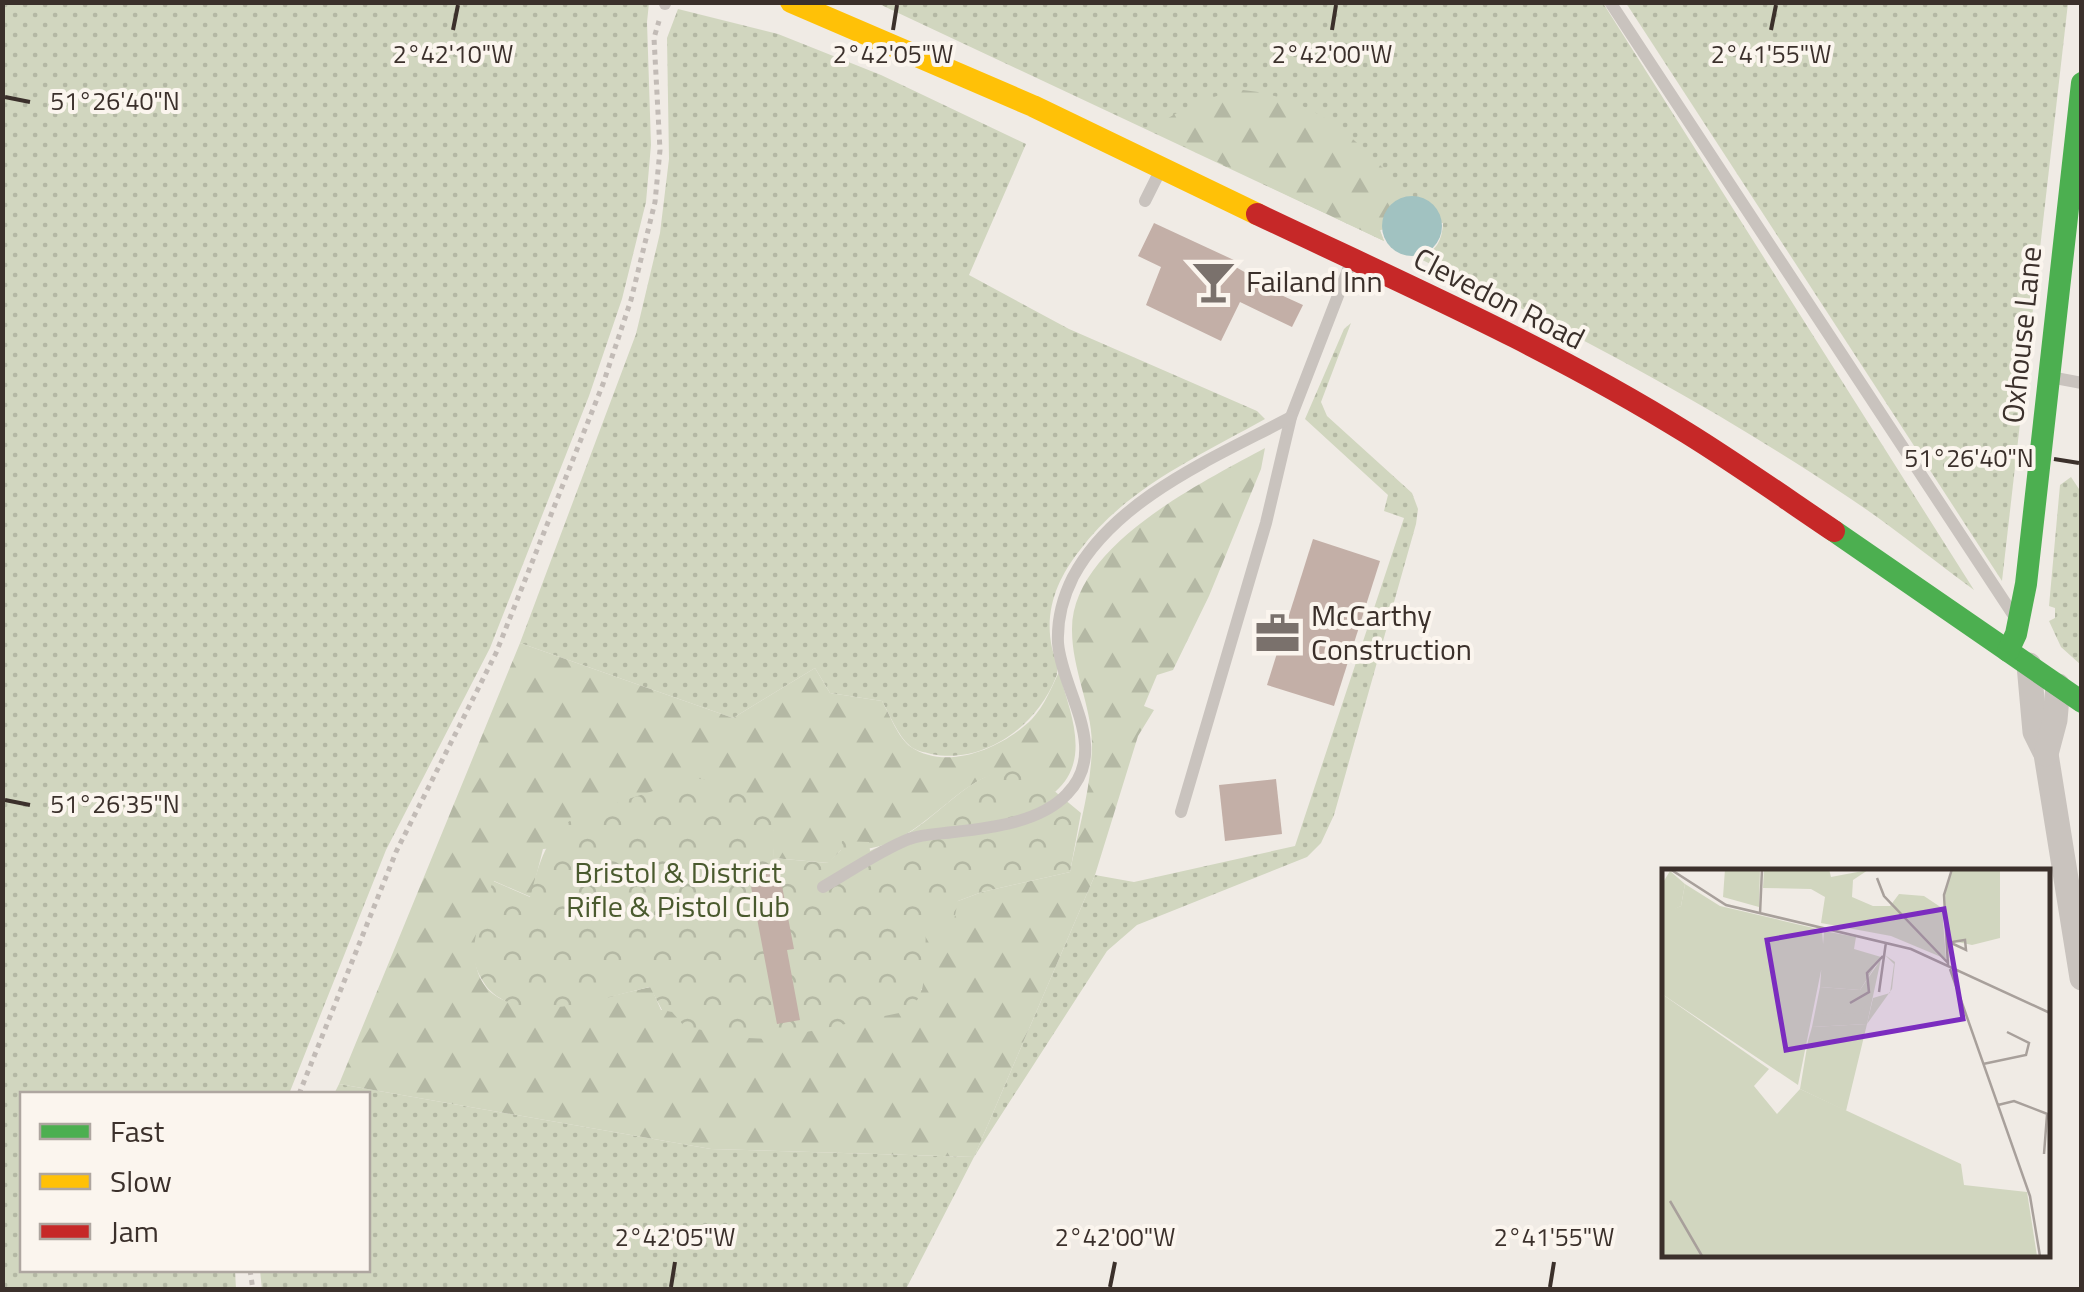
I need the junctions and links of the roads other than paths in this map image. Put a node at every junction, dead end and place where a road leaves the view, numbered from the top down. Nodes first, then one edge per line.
1 (790, 2) edge
2 (1610, 2) edge
3 (2082, 84) edge
4 (1162, 167) junction
5 (1146, 201) dead end
6 (1352, 260) junction
7 (2048, 376) junction
8 (2082, 384) edge
9 (1290, 417) junction
10 (2019, 622) junction
11 (2019, 658) junction
12 (2058, 686) junction
13 (2082, 702) edge
14 (2046, 754) junction
15 (1181, 812) dead end
16 (823, 887) dead end
17 (2082, 978) edge

1 - 4 main road, Clevedon Road
2 - 10 lane
3 - 7 main road, Oxhouse Lane
4 - 5 lane
4 - 6 main road, Clevedon Road
6 - 9 lane
6 - 11 main road, Clevedon Road
7 - 8 lane
7 - 10 main road, Oxhouse Lane
9 - 15 lane
9 - 16 lane
10 - 11 main road, Oxhouse Lane
11 - 12 main road, Clevedon Road
11 - 14 street
12 - 13 main road, Clevedon Road
12 - 14 street
14 - 17 street

